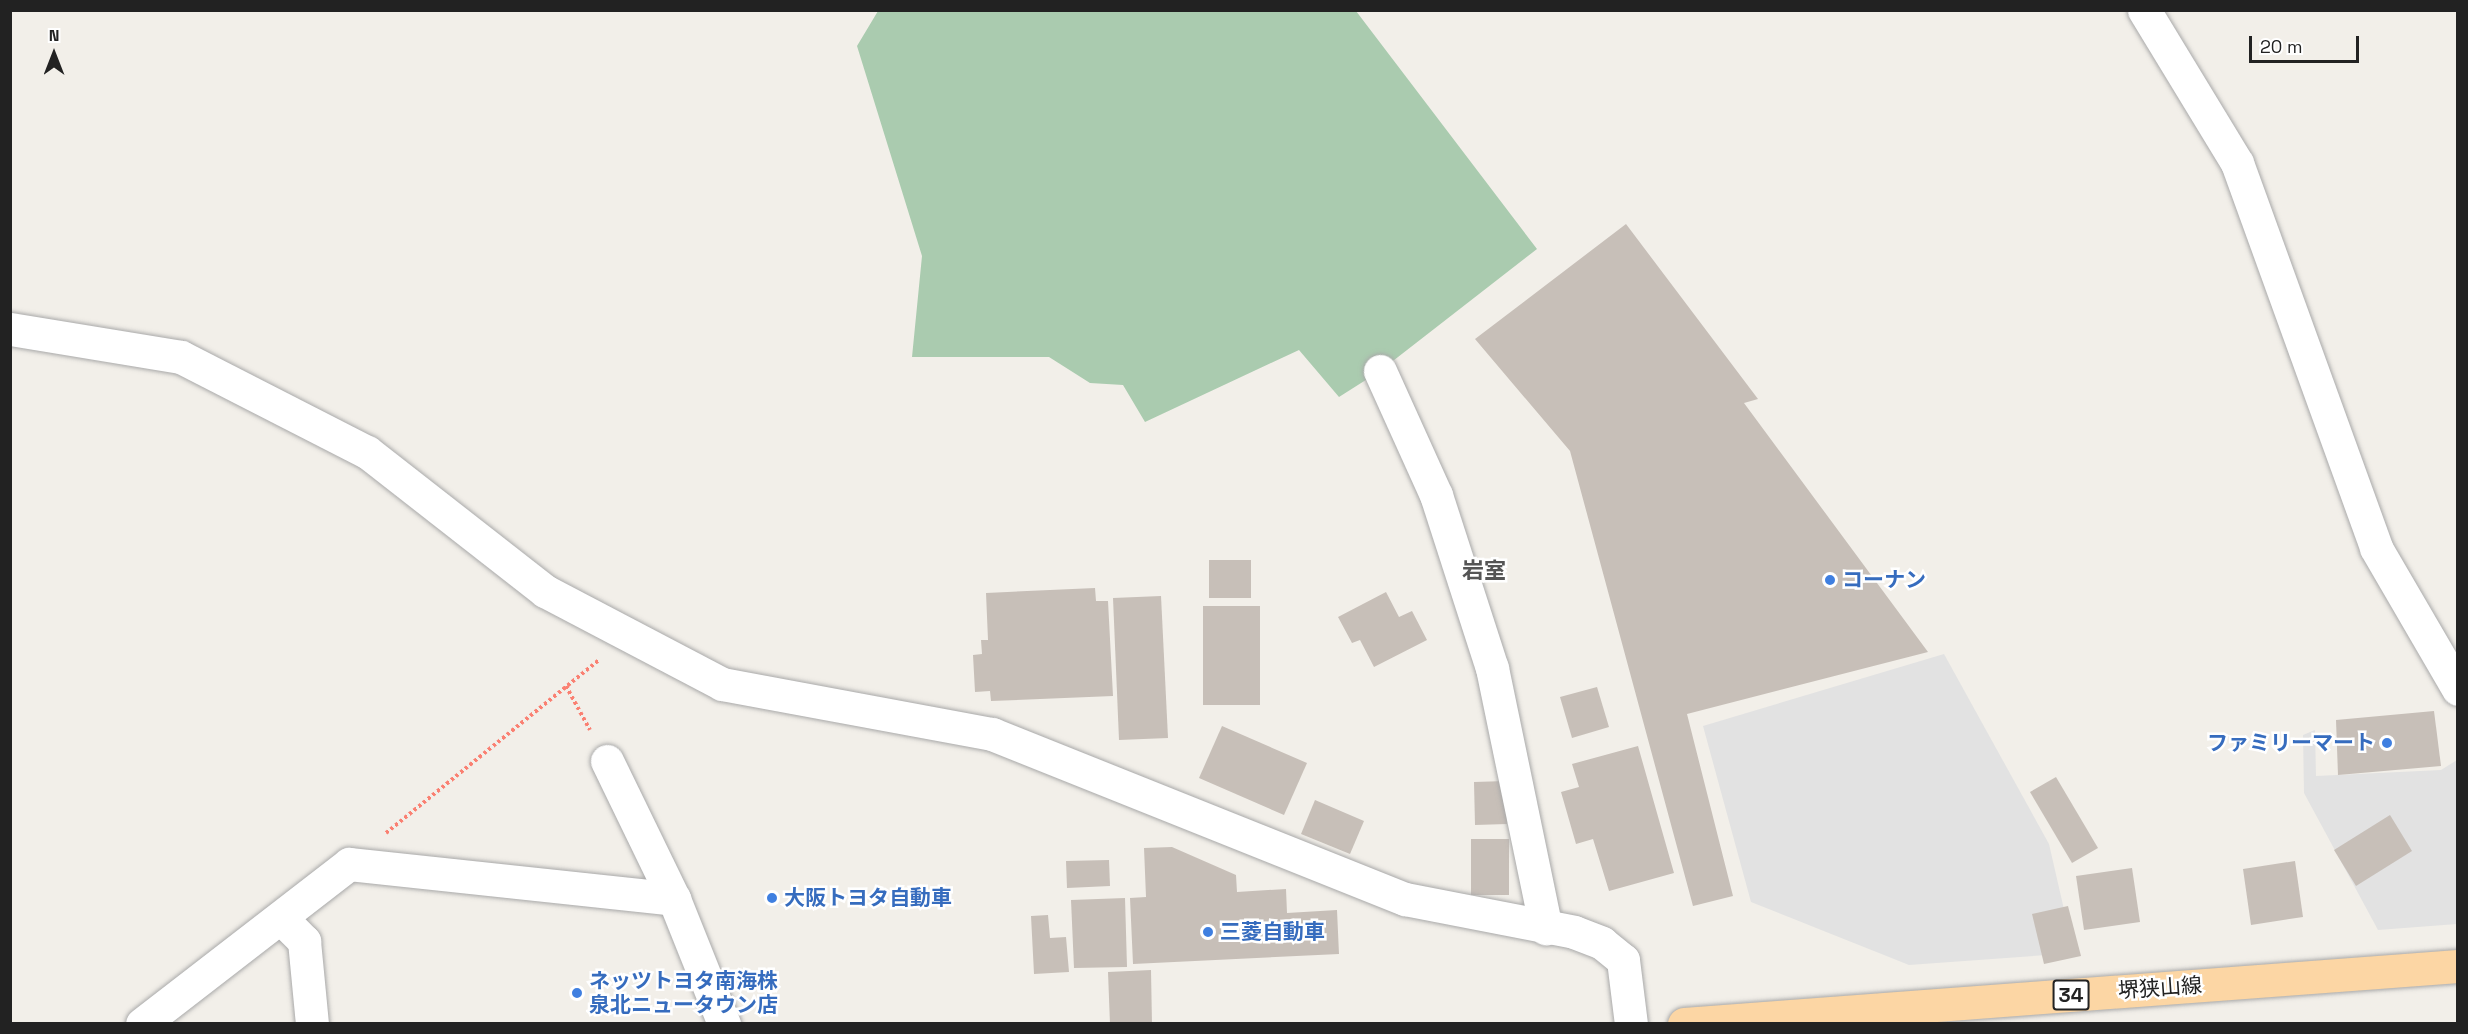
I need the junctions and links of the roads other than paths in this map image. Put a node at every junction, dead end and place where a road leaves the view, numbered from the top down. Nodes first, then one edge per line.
1 (2144, 10) edge
2 (10, 329) edge
3 (1380, 371) dead end
4 (2457, 689) edge
5 (607, 761) road end
6 (674, 899) junction
7 (281, 918) junction
8 (1546, 928) junction
9 (2457, 966) edge
10 (142, 1023) edge
11 (312, 1023) edge
12 (724, 1023) edge
13 (1631, 1023) edge
14 (1684, 1023) edge

1 - 4 street
2 - 8 street
3 - 8 street
5 - 6 street
6 - 7 street
6 - 12 street
7 - 10 street
7 - 11 street
8 - 13 street
9 - 14 main road, 堺狭山線 / 34

